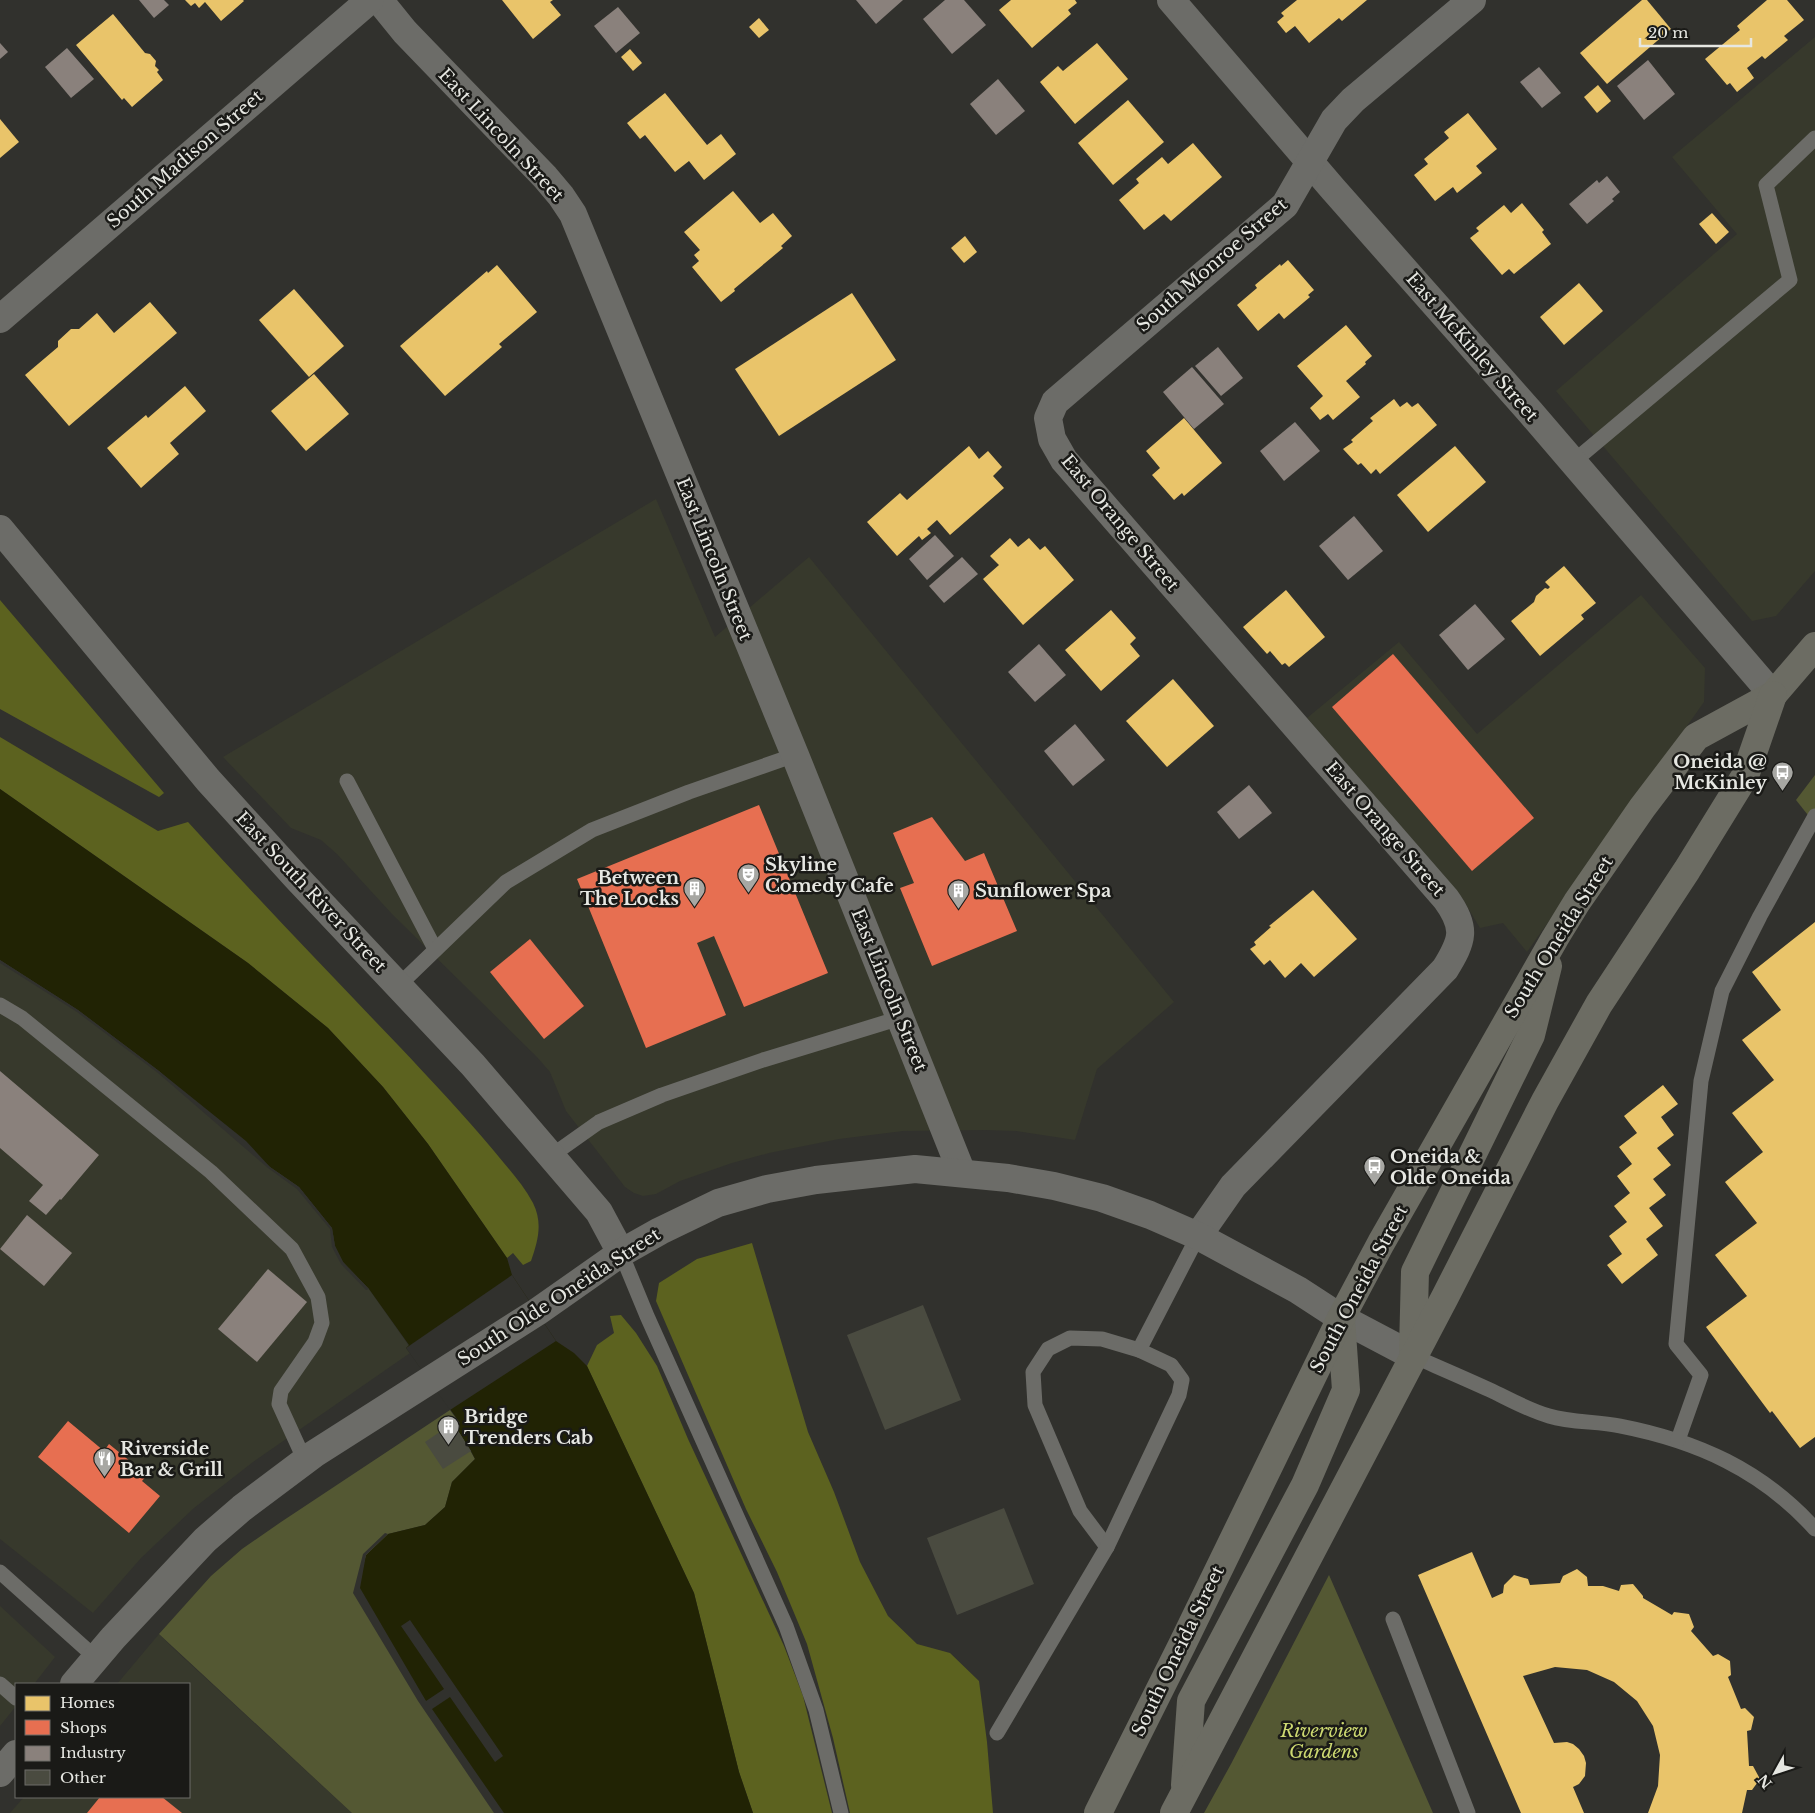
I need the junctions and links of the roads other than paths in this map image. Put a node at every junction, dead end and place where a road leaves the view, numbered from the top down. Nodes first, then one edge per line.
1 (370, 0) edge
2 (379, 0) edge
3 (1171, 0) edge
4 (1472, 0) edge
5 (1815, 138) edge
6 (1311, 162) junction
7 (0, 319) edge
8 (1048, 418) joint
9 (1573, 462) junction
10 (0, 529) edge
11 (1815, 646) edge
12 (1773, 694) junction
13 (794, 755) junction
14 (347, 781) dead end
15 (1815, 816) edge
16 (1555, 938) junction
17 (435, 949) junction
18 (398, 986) junction
19 (0, 1005) edge
20 (900, 1018) junction
21 (551, 1156) junction
22 (962, 1173) junction
23 (1198, 1236) junction
24 (621, 1253) junction
25 (1341, 1318) junction
26 (1139, 1350) junction
27 (1413, 1356) junction
28 (1678, 1440) junction
29 (305, 1461) junction
30 (1815, 1529) edge
31 (1106, 1548) junction
32 (0, 1572) edge
33 (1393, 1620) dead end
34 (96, 1658) junction
35 (75, 1683) edge
36 (0, 1684) edge
37 (15, 1697) edge
38 (997, 1733) dead end
39 (15, 1755) edge
40 (0, 1773) edge
41 (1179, 1803) edge
42 (841, 1813) edge
43 (1098, 1813) edge
44 (1468, 1813) edge

1 - 7 street, South Madison Street
2 - 13 street, East Lincoln Street
3 - 6 street, East McKinley Street
4 - 6 street, South Monroe Street
5 - 9 lane
6 - 8 street, South Monroe Street
6 - 9 street, East McKinley Street
8 - 23 street, East Orange Street
9 - 12 street, East McKinley Street
10 - 18 street, East South River Street
11 - 12 main road, South Oneida Street
12 - 16 main road, South Oneida Street
12 - 27 main road, South Oneida Street
13 - 17 lane
13 - 20 street, East Lincoln Street
14 - 17 lane
15 - 28 lane
16 - 25 main road, South Oneida Street
16 - 27 main road
17 - 18 lane
18 - 21 street, East South River Street
19 - 29 lane
20 - 21 lane
20 - 22 street, East Lincoln Street
21 - 24 street, East South River Street
22 - 23 street, South Olde Oneida Street
22 - 24 street, South Olde Oneida Street
23 - 25 street, South Olde Oneida Street
23 - 26 lane
24 - 29 street, South Olde Oneida Street
24 - 42 lane
25 - 27 street, South Olde Oneida Street
25 - 41 main road
25 - 43 main road, South Oneida Street
26 - 31 lane
26 - 31 lane
27 - 28 lane
27 - 41 main road, South Oneida Street
28 - 30 lane
29 - 34 street, South Olde Oneida Street
31 - 38 lane
32 - 34 lane
33 - 44 lane
34 - 35 street, South Olde Oneida Street
36 - 37 lane
39 - 40 street

